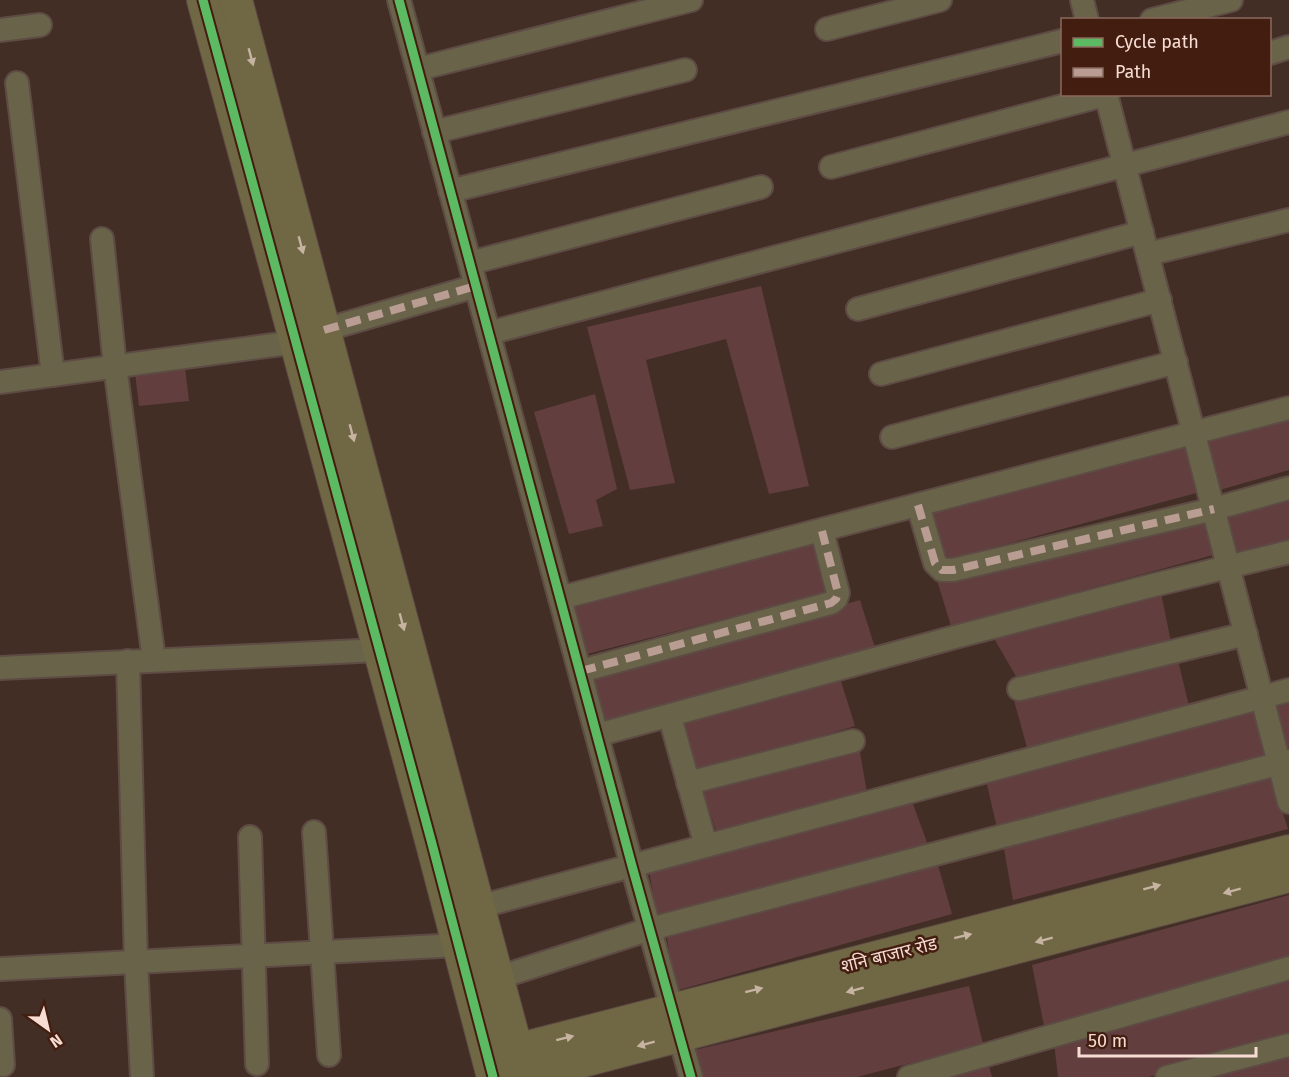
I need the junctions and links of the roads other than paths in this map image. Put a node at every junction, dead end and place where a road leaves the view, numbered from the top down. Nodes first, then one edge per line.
1 (203, 0) edge
2 (236, 0) edge
3 (399, 0) edge
4 (691, 0) edge
5 (940, 0) edge
6 (1082, 0) edge
7 (1232, 0) edge
8 (1086, 18) edge
9 (1160, 18) edge
10 (40, 26) dead end
11 (827, 29) dead end
12 (0, 30) edge
13 (1061, 41) edge
14 (1289, 47) edge
15 (1271, 52) edge
16 (418, 69) junction
17 (686, 70) dead end
18 (17, 83) dead end
19 (1103, 96) edge
20 (1107, 96) edge
21 (1289, 122) edge
22 (434, 132) junction
23 (1125, 165) junction
24 (831, 167) dead end
25 (761, 187) dead end
26 (450, 191) junction
27 (1289, 220) edge
28 (1142, 232) junction
29 (102, 239) dead end
30 (1148, 254) junction
31 (470, 264) junction
32 (476, 286) junction
33 (1160, 300) junction
34 (858, 309) dead end
35 (489, 333) junction
36 (310, 336) junction
37 (1176, 362) junction
38 (115, 366) junction
39 (881, 374) dead end
40 (53, 375) junction
41 (0, 382) edge
42 (1289, 408) edge
43 (1195, 433) junction
44 (892, 437) dead end
45 (1289, 488) edge
46 (918, 505) junction
47 (1214, 509) junction
48 (822, 531) junction
49 (1289, 552) edge
50 (1229, 567) junction
51 (560, 598) junction
52 (1246, 634) junction
53 (380, 650) junction
54 (154, 660) junction
55 (128, 661) junction
56 (0, 668) edge
57 (581, 671) junction
58 (1018, 689) dead end
59 (1289, 690) edge
60 (1262, 697) junction
61 (670, 717) junction
62 (597, 735) junction
63 (853, 741) dead end
64 (1284, 762) edge
65 (688, 783) junction
66 (1289, 802) edge
67 (314, 832) dead end
68 (250, 837) dead end
69 (706, 846) junction
70 (1289, 850) edge
71 (632, 866) junction
72 (1289, 876) edge
73 (478, 907) junction
74 (650, 929) junction
75 (459, 945) junction
76 (321, 953) junction
77 (255, 956) junction
78 (136, 963) junction
79 (1289, 968) edge
80 (0, 969) edge
81 (497, 978) junction
82 (0, 1019) edge
83 (677, 1023) junction
84 (1289, 1045) edge
85 (329, 1055) dead end
86 (257, 1064) dead end
87 (3, 1065) dead end
88 (511, 1069) edge
89 (142, 1077) edge
90 (691, 1077) edge
91 (909, 1077) edge
92 (1167, 1077) edge

1 - 36 street
2 -> 36 street
3 - 16 street
4 - 16 street
5 - 11 street
6 - 8 street
7 - 9 street
10 - 12 street
13 - 26 street
14 - 15 street
16 - 22 street
17 - 22 street
18 - 40 street
19 - 24 street
20 - 23 street
21 - 23 street
22 - 26 street
23 - 28 street
23 - 35 street
25 - 31 street
26 - 31 street
27 - 30 street
28 - 30 street
28 - 34 street
29 - 38 street
30 - 33 street
31 - 32 street
32 - 35 street
32 - 36 street
33 - 37 street
33 - 39 street
35 - 51 street
36 - 38 street
36 - 53 street
36 -> 73 street
37 - 43 street
37 - 44 street
38 - 40 street
38 - 54 street
40 - 41 street
42 - 43 street
43 - 46 street
43 - 47 street
45 - 47 street
46 - 47 street
46 - 48 street
47 - 50 street
48 - 51 street
48 - 57 street
49 - 50 street
50 - 52 street
50 - 61 street
51 - 57 street
52 - 58 street
52 - 60 street
53 - 54 street
53 - 75 street
54 - 55 street
55 - 56 street
55 - 78 street
57 - 62 street
59 - 60 street
60 - 64 street
60 - 69 street
61 - 62 street
61 - 65 street
62 - 71 street
63 - 65 street
64 - 66 street
64 - 74 street
65 - 69 street
67 - 76 street
68 - 77 street
69 - 71 street
83 -> 70 street, शनि बाजार रोड
71 - 73 street
71 - 74 street
72 -> 83 street, शनि बाजार रोड
73 - 81 street
74 - 81 street
74 - 83 street
75 - 76 street
75 - 88 street
76 - 77 street
76 - 85 street
77 - 78 street
77 - 86 street
78 - 80 street
78 - 89 street
79 - 91 street
81 - 88 street
82 - 87 street
83 - 88 street, शनि बाजार रोड
83 - 90 street
84 - 92 street

